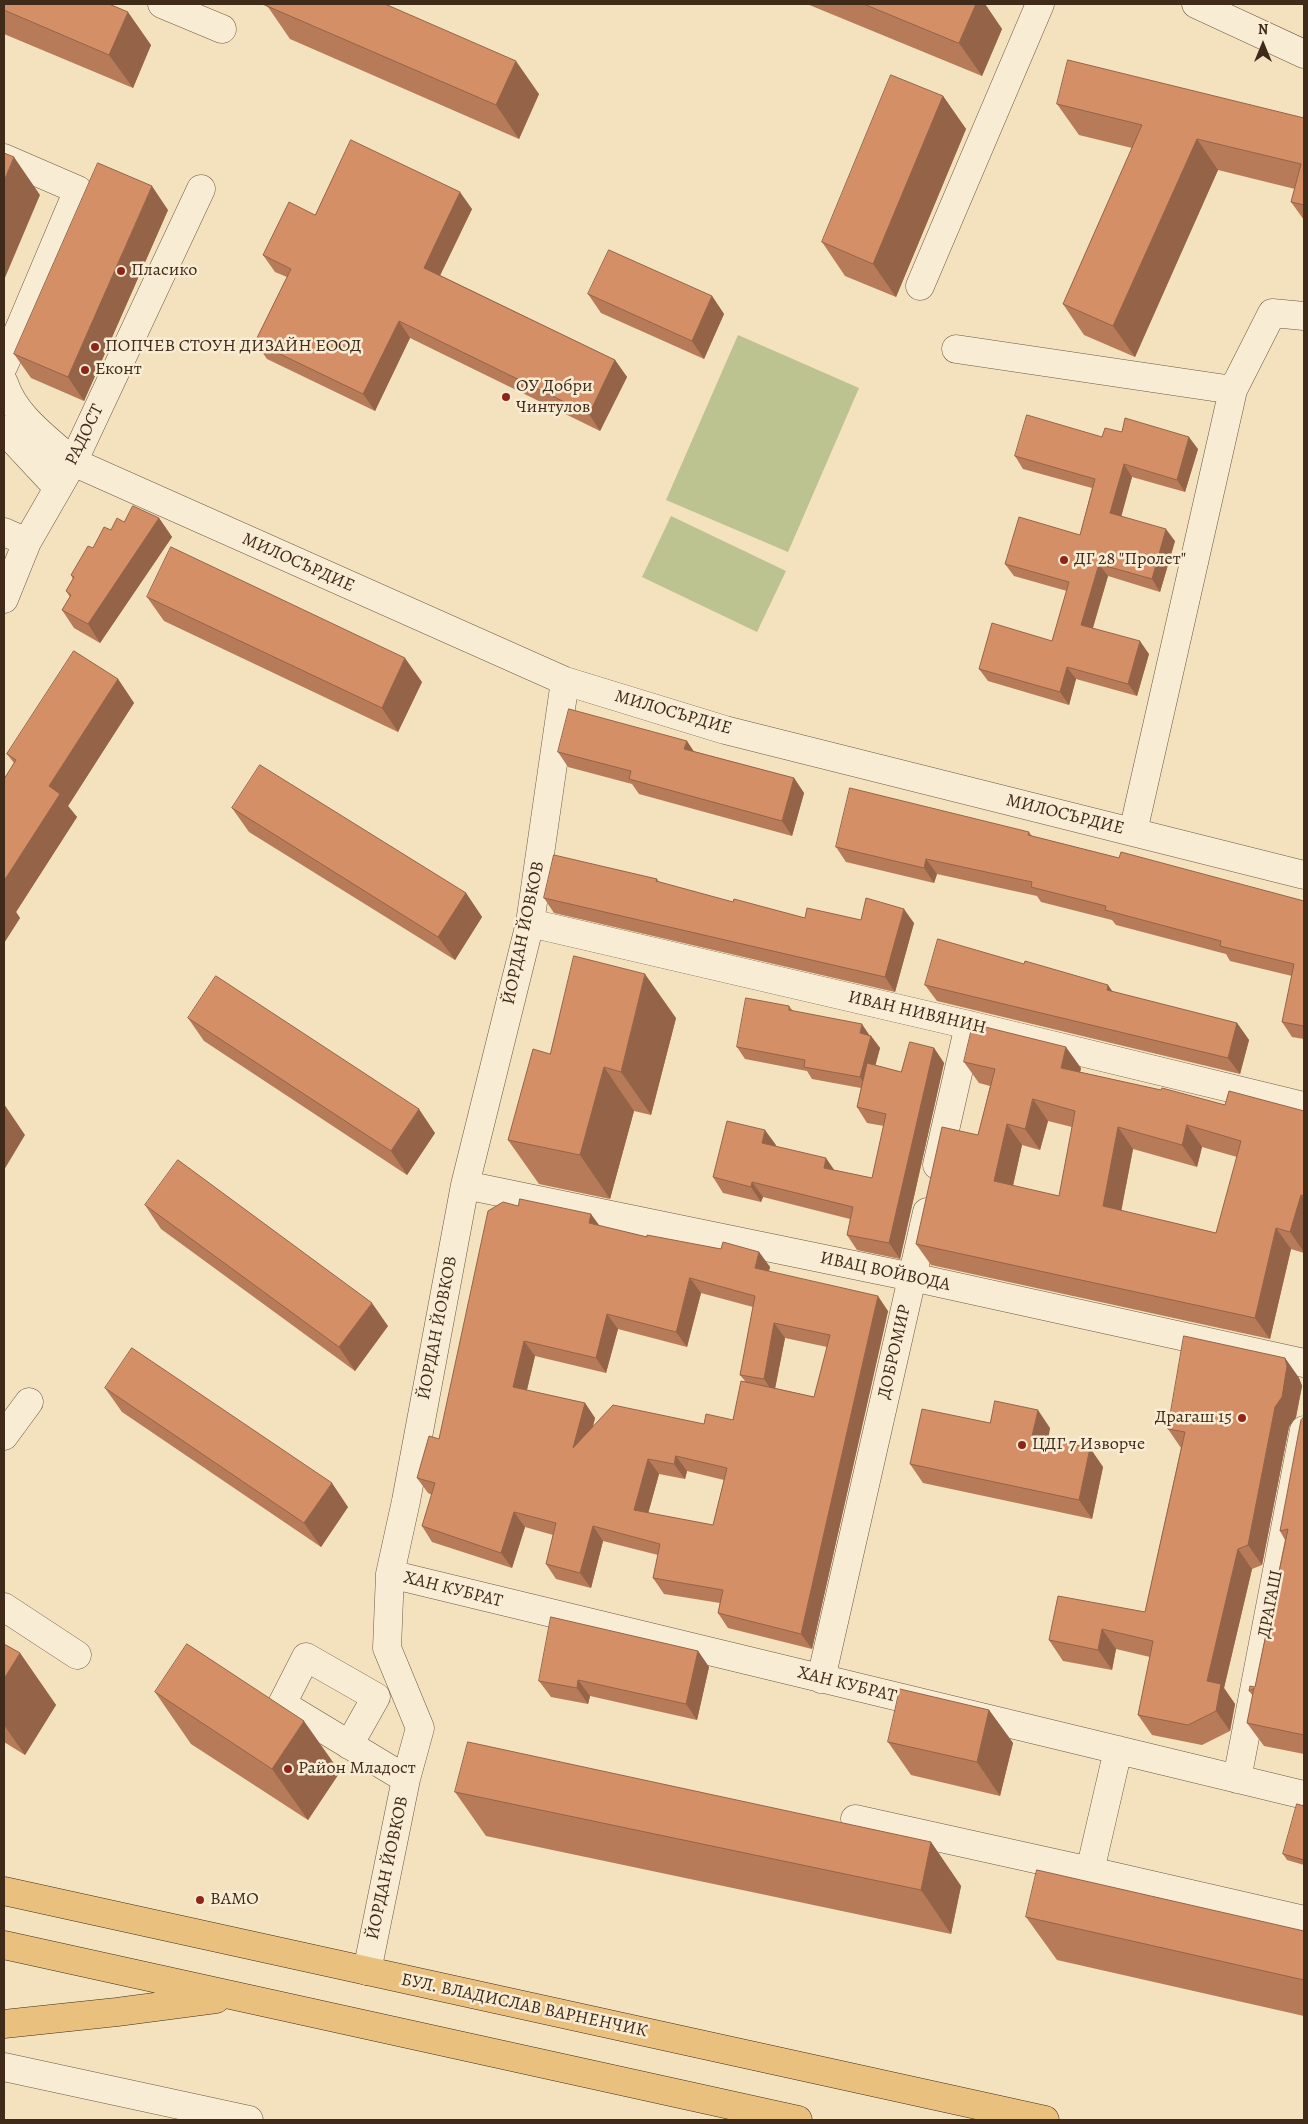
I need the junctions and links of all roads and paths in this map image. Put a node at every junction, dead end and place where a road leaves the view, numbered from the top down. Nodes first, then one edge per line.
1 (162, 4) edge
2 (1040, 4) edge
3 (1196, 4) edge
4 (222, 29) dead end
5 (1304, 54) edge
6 (4, 158) edge
7 (201, 189) dead end
8 (920, 286) dead end
9 (1304, 316) edge
10 (956, 348) dead end
11 (4, 365) edge
12 (4, 383) edge
13 (1233, 390) junction
14 (4, 430) edge
15 (73, 462) junction
16 (58, 488) junction
17 (15, 537) edge
18 (4, 599) edge
19 (565, 681) junction
20 (1133, 832) junction
21 (1304, 875) edge
22 (530, 923) junction
23 (969, 1026) junction
24 (1304, 1106) edge
25 (465, 1185) junction
26 (912, 1277) junction
27 (1304, 1363) edge
28 (29, 1402) dead end
29 (1304, 1430) edge
30 (4, 1436) edge
31 (390, 1574) junction
32 (4, 1607) edge
33 (76, 1655) dead end
34 (821, 1678) junction
35 (349, 1745) dead end
36 (1118, 1750) junction
37 (406, 1779) junction
38 (1237, 1779) junction
39 (1304, 1795) edge
40 (855, 1818) dead end
41 (1090, 1872) junction
42 (4, 1891) edge
43 (1304, 1920) edge
44 (4, 1945) edge
45 (367, 1971) junction
46 (235, 1996) junction
47 (4, 2024) edge
48 (4, 2067) edge
49 (692, 2097) junction
50 (248, 2120) edge
51 (721, 2120) edge
52 (798, 2120) edge
53 (1045, 2120) edge

1 - 4 street
2 - 8 street
3 - 5 street
6 - 11 street
7 - 15 street, РАДОСТ
9 - 13 street
10 - 13 street
12 - 15 street, МИЛОСЪРДИЕ
13 - 20 street
14 - 16 street
15 - 16 street, РАДОСТ
15 - 19 street, МИЛОСЪРДИЕ
16 - 17 street, РАДОСТ
17 - 18 street, РАДОСТ
19 - 20 street, МИЛОСЪРДИЕ
19 - 22 street, ЙОРДАН ЙОВКОВ
20 - 21 street, МИЛОСЪРДИЕ
22 - 23 street, ИВАН НИВЯНИН
22 - 25 street, ЙОРДАН ЙОВКОВ
23 - 24 street, ИВАН НИВЯНИН
23 - 26 street, ДОБРОМИР
25 - 26 street, ИВАЦ ВОЙВОДА
25 - 31 street, ЙОРДАН ЙОВКОВ
26 - 27 street, ИВАЦ ВОЙВОДА
26 - 34 street, ДОБРОМИР
28 - 30 street
29 - 38 street, ДРАГАШ
31 - 34 street, ХАН КУБРАТ
31 - 37 street, ЙОРДАН ЙОВКОВ
32 - 33 street
34 - 36 street, ХАН КУБРАТ
35 - 37 street
36 - 38 street, ХАН КУБРАТ
36 - 41 street
37 - 45 street, ЙОРДАН ЙОВКОВ
38 - 39 street, ХАН КУБРАТ
40 - 41 street
41 - 43 street
42 - 45 main road, БУЛ. ВЛАДИСЛАВ ВАРНЕНЧИК
44 - 46 main road
45 - 53 main road, БУЛ. ВЛАДИСЛАВ ВАРНЕНЧИК
46 - 47 main road
46 - 49 main road
48 - 50 street
49 - 51 main road
49 - 52 main road

